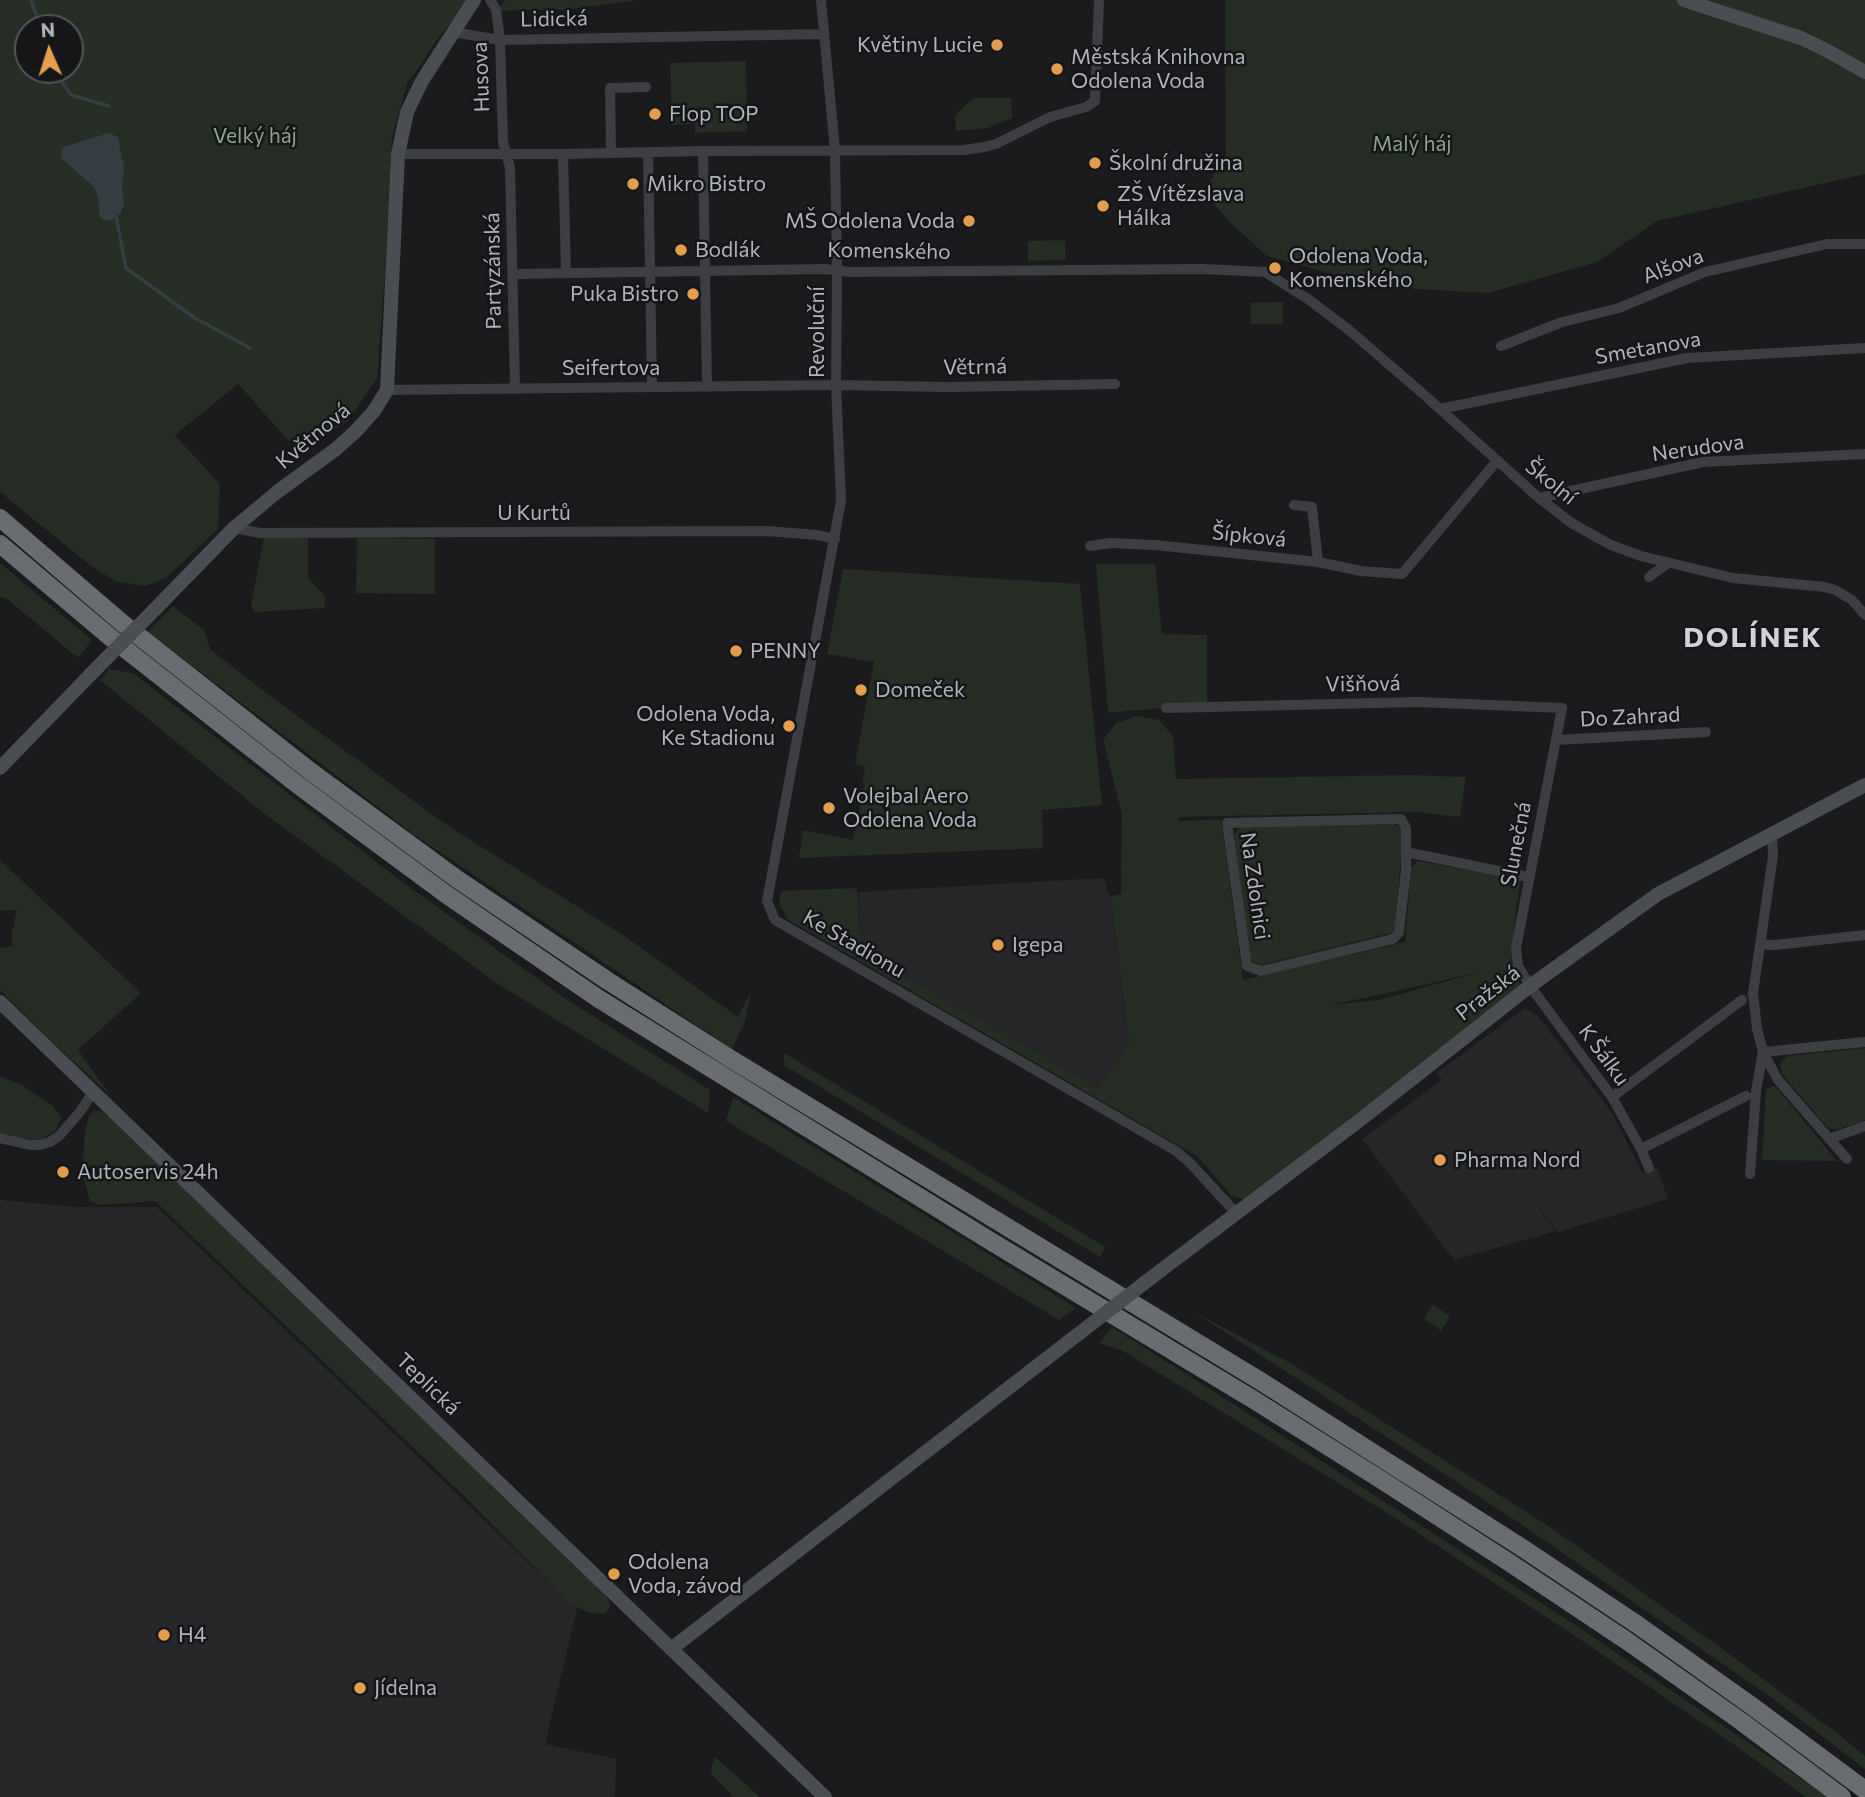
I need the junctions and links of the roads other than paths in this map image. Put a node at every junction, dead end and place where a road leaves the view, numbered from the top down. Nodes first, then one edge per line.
1 (474, 0) edge
2 (490, 0) edge
3 (821, 0) edge
4 (1099, 0) edge
5 (1684, 0) edge
6 (453, 32) junction
7 (824, 34) junction
8 (500, 40) junction
9 (1865, 72) edge
10 (646, 88) dead end
11 (835, 150) junction
12 (703, 151) junction
13 (648, 152) junction
14 (506, 153) junction
15 (611, 153) junction
16 (398, 154) junction
17 (563, 154) junction
18 (1865, 244) edge
19 (837, 270) junction
20 (650, 271) junction
21 (705, 271) junction
22 (1265, 272) joint
23 (566, 273) junction
24 (513, 274) junction
25 (1501, 346) dead end
26 (1865, 348) edge
27 (1115, 384) dead end
28 (836, 385) junction
29 (652, 387) junction
30 (707, 387) junction
31 (515, 388) junction
32 (387, 390) junction
33 (1440, 409) junction
34 (1865, 454) edge
35 (1497, 461) junction
36 (1539, 498) junction
37 (1294, 505) dead end
38 (0, 518) edge
39 (234, 528) junction
40 (835, 539) junction
41 (0, 544) edge
42 (1090, 546) dead end
43 (1318, 562) junction
44 (1668, 563) junction
45 (1649, 577) dead end
46 (1865, 615) edge
47 (1166, 708) dead end
48 (1562, 708) joint
49 (1706, 732) dead end
50 (1556, 740) junction
51 (0, 768) edge
52 (1865, 785) edge
53 (1772, 833) junction
54 (1406, 852) junction
55 (1528, 877) junction
56 (1865, 935) edge
57 (1760, 944) junction
58 (1530, 986) junction
59 (1742, 1000) dead end
60 (0, 1002) edge
61 (1865, 1042) edge
62 (1763, 1052) junction
63 (93, 1091) junction
64 (1746, 1096) dead end
65 (1612, 1097) junction
66 (1865, 1126) edge
67 (0, 1138) edge
68 (1829, 1139) junction
69 (1641, 1149) junction
70 (1847, 1159) dead end
71 (1650, 1168) dead end
72 (1750, 1174) dead end
73 (1236, 1213) junction
74 (671, 1648) junction
75 (1865, 1790) edge
76 (825, 1797) edge
77 (1842, 1797) edge

1 - 6 street
2 - 8 street, Husova
3 - 7 street, Revoluční
4 - 11 street
5 - 9 street
6 - 8 street, Lidická
6 - 16 street
7 - 8 street, Lidická
7 - 11 street, Revoluční
8 - 14 street, Husova
10 - 15 street
11 - 12 street
11 - 19 street, Revoluční
12 - 13 street
12 - 21 street
13 - 15 street
13 - 20 street
14 - 16 street
14 - 17 street
14 - 24 street, Partyzánská
15 - 17 street
16 - 32 street
17 - 23 street
18 - 25 street, Alšova
19 - 21 street, Komenského
19 - 22 street, Komenského
19 - 28 street, Revoluční
20 - 21 street, Komenského
20 - 23 street, Komenského
20 - 29 street
21 - 30 street
22 - 33 street, Školní
23 - 24 street, Komenského
24 - 31 street, Partyzánská
26 - 33 street, Smetanova
27 - 28 street, Větrná
28 - 30 street, Seifertova
28 - 40 street, Revoluční
29 - 30 street, Seifertova
29 - 31 street, Seifertova
31 - 32 street, Seifertova
32 - 39 street, Květnová
33 - 35 street, Školní
34 - 36 street, Nerudova
35 - 36 street, Školní
35 - 43 street, Šípková
36 - 44 street, Školní
37 - 43 street
38 - 75 highway
39 - 40 street, U Kurtů
39 - 51 street, Květnová, bridge
40 - 73 street, Ke Stadionu
41 - 77 highway
42 - 43 street, Šípková
44 - 45 street
44 - 46 street, Školní
47 - 48 street, Višňová
48 - 50 street, Slunečná
49 - 50 street, Do Zahrad
50 - 55 street, Slunečná
52 - 53 street, Pražská
53 - 57 street
53 - 58 street, Pražská
54 - 54 street, Na Zdolnici
54 - 55 street
55 - 58 street, Slunečná
56 - 57 street
57 - 62 street
58 - 65 street, K Šálku
58 - 73 street, Pražská
59 - 65 street
60 - 63 street, Teplická
61 - 62 street
62 - 68 street
62 - 72 street
63 - 67 street
63 - 74 street, Teplická
64 - 69 street
65 - 69 street, K Šálku
66 - 68 street
68 - 70 street
69 - 71 street, K Šálku
73 - 74 street, Pražská, bridge
74 - 76 street, Teplická

